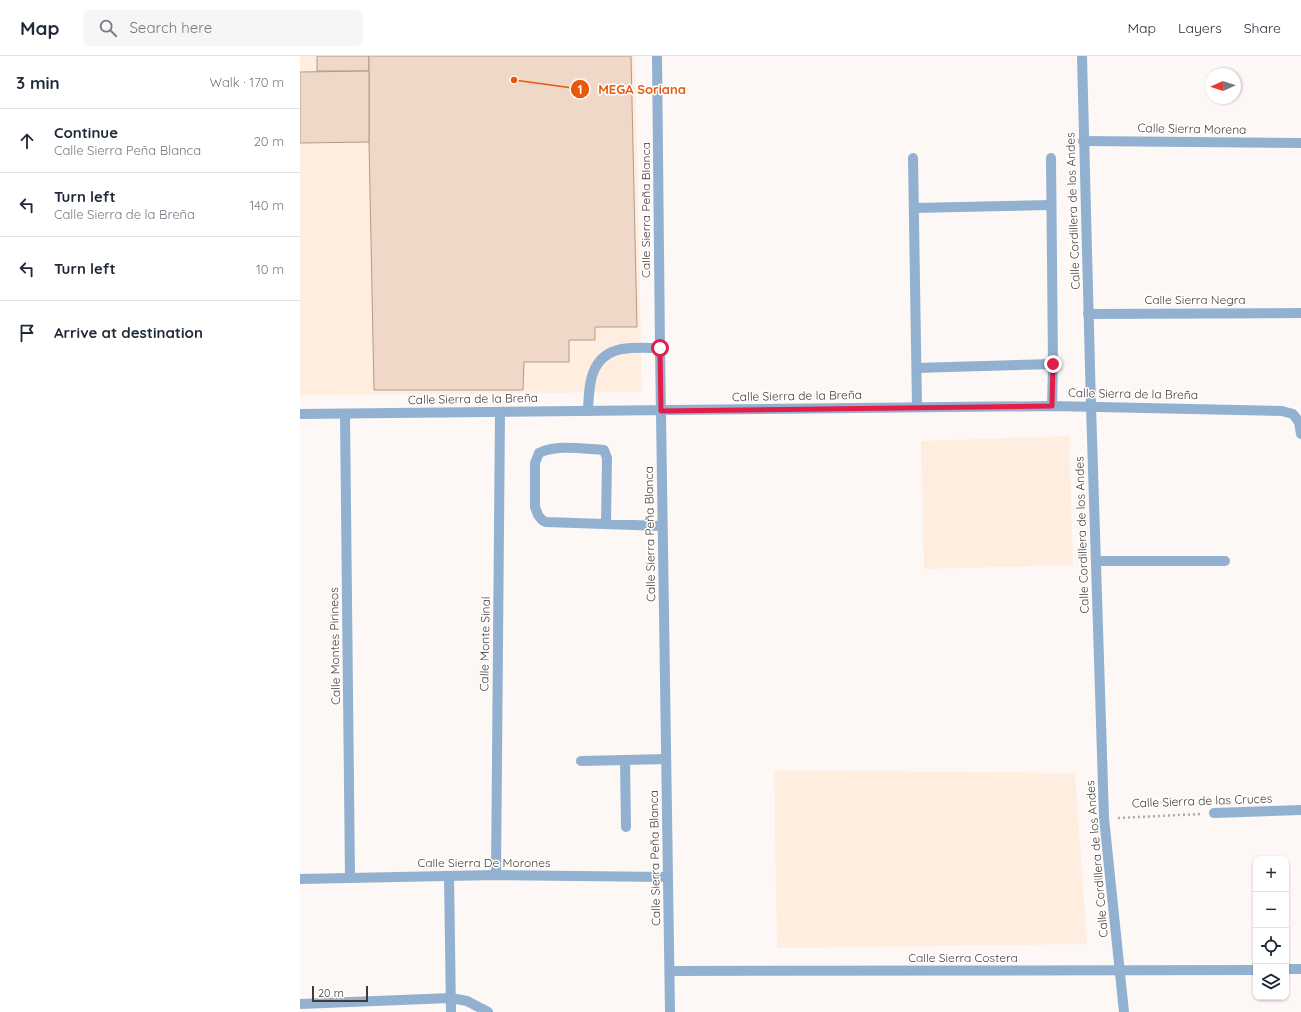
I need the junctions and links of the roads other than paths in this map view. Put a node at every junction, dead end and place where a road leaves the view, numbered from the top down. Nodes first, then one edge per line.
1 (657, 56) edge
2 (1082, 56) edge
3 (1084, 141) junction
4 (1301, 143) edge
5 (913, 158) dead end
6 (1051, 158) dead end
7 (1051, 205) junction
8 (914, 208) junction
9 (1301, 313) edge
10 (1088, 314) junction
11 (660, 348) junction
12 (1053, 364) junction
13 (917, 368) junction
14 (1052, 406) junction
15 (1091, 406) junction
16 (917, 408) junction
17 (588, 411) junction
18 (661, 411) junction
19 (500, 412) junction
20 (300, 414) edge
21 (345, 414) junction
22 (1301, 434) edge
23 (606, 524) junction
24 (662, 526) junction
25 (1096, 561) junction
26 (1225, 561) dead end
27 (666, 759) junction
28 (625, 760) junction
29 (581, 761) dead end
30 (1301, 810) edge
31 (1214, 813) road end
32 (626, 827) dead end
33 (496, 875) junction
34 (449, 876) junction
35 (667, 877) junction
36 (300, 878) edge
37 (350, 878) junction
38 (1289, 969) edge
39 (1301, 969) edge
40 (1253, 970) edge
41 (670, 971) junction
42 (1119, 971) junction
43 (451, 998) junction
44 (300, 1004) edge
45 (451, 1012) edge
46 (488, 1012) edge
47 (670, 1012) edge
48 (1124, 1012) edge

1 - 11 street, Calle Sierra Peña Blanca
2 - 3 street, Calle Cordillera de los Andes
3 - 4 street, Calle Sierra Morena
3 - 10 street, Calle Cordillera de los Andes
5 - 8 street
6 - 7 street
7 - 8 street
7 - 12 street
8 - 13 street
9 - 10 street, Calle Sierra Negra
10 - 15 street, Calle Cordillera de los Andes
11 - 17 street
11 - 18 street, Calle Sierra Peña Blanca
12 - 13 street
12 - 14 street
13 - 16 street
14 - 15 street, Calle Sierra de la Breña
14 - 16 street, Calle Sierra de la Breña
15 - 22 street, Calle Sierra de la Breña
15 - 25 street, Calle Cordillera de los Andes
16 - 18 street, Calle Sierra de la Breña
17 - 18 street, Calle Sierra de la Breña
17 - 19 street, Calle Sierra de la Breña
18 - 24 street, Calle Sierra Peña Blanca
19 - 21 street, Calle Sierra de la Breña
19 - 33 street, Calle Monte Sinaí
20 - 21 street, Calle Sierra de la Breña
21 - 37 street, Calle Montes Pirineos
23 - 23 street
23 - 24 street
24 - 27 street, Calle Sierra Peña Blanca
25 - 26 street
25 - 42 street, Calle Cordillera de los Andes
27 - 28 street
27 - 35 street, Calle Sierra Peña Blanca
28 - 29 street
28 - 32 street
30 - 31 street, Calle Sierra de las Cruces
33 - 34 street, Calle Sierra De Morones
33 - 35 street, Calle Sierra De Morones
34 - 37 street, Calle Sierra De Morones
34 - 43 street
35 - 41 street, Calle Sierra Peña Blanca
36 - 37 street, Calle Sierra De Morones
38 - 39 street
40 - 42 street, Calle Sierra Costera
41 - 42 street, Calle Sierra Costera
41 - 47 street, Calle Sierra Peña Blanca
42 - 48 street, Calle Cordillera de los Andes
43 - 44 street
43 - 45 street
43 - 46 street

